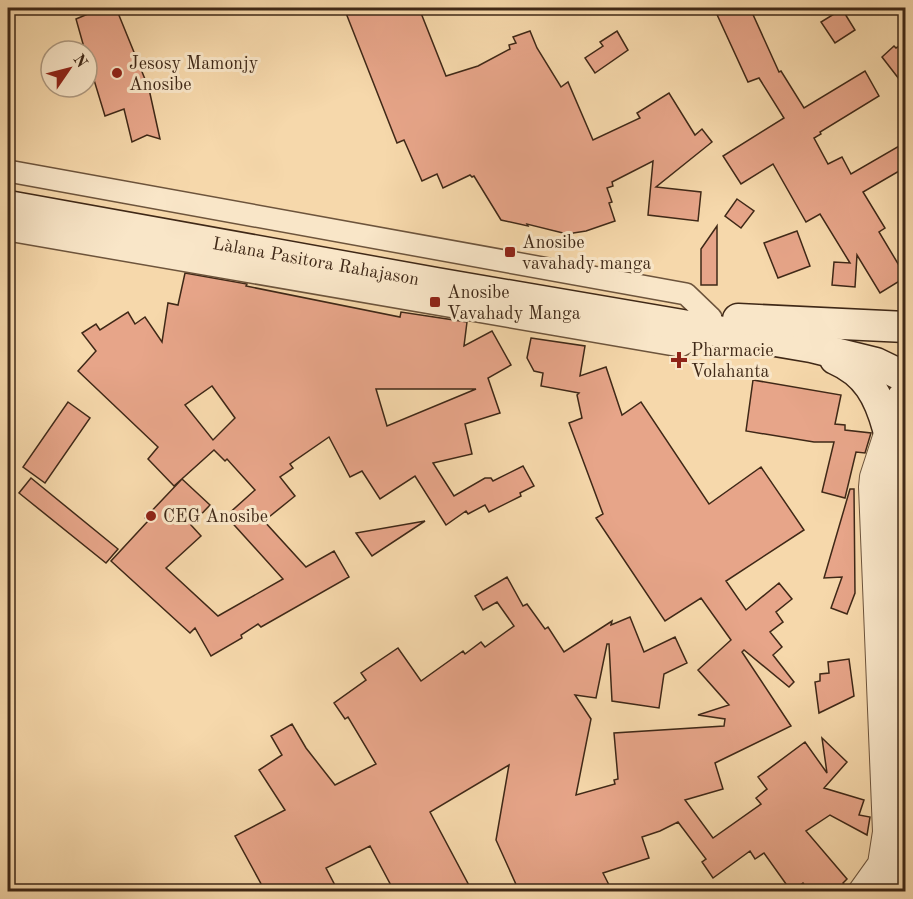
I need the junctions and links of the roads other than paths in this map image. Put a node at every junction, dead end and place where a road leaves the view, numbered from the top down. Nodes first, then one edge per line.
1 (8, 171) edge
2 (8, 184) edge
3 (8, 206) edge
4 (8, 230) edge
5 (709, 324) junction
6 (906, 327) edge
7 (906, 342) edge
8 (811, 347) junction
9 (905, 378) edge
10 (906, 390) edge
11 (897, 438) edge
12 (906, 853) edge
13 (906, 858) edge
14 (861, 891) edge
15 (891, 891) edge

1 - 5 street
2 - 5 main road, Làlana Pasitora Rahajason
3 - 5 main road, Làlana Pasitora Rahajason
4 - 5 street
5 - 6 main road, Làlana Pasitora Rahajason
5 - 8 main road, Làlana Pasitora Rahajason
7 - 9 main road
8 - 9 main road, Làlana Pasitora Rahajason
8 - 11 main road
10 - 11 street
11 - 12 street
11 - 14 street
13 - 15 street

